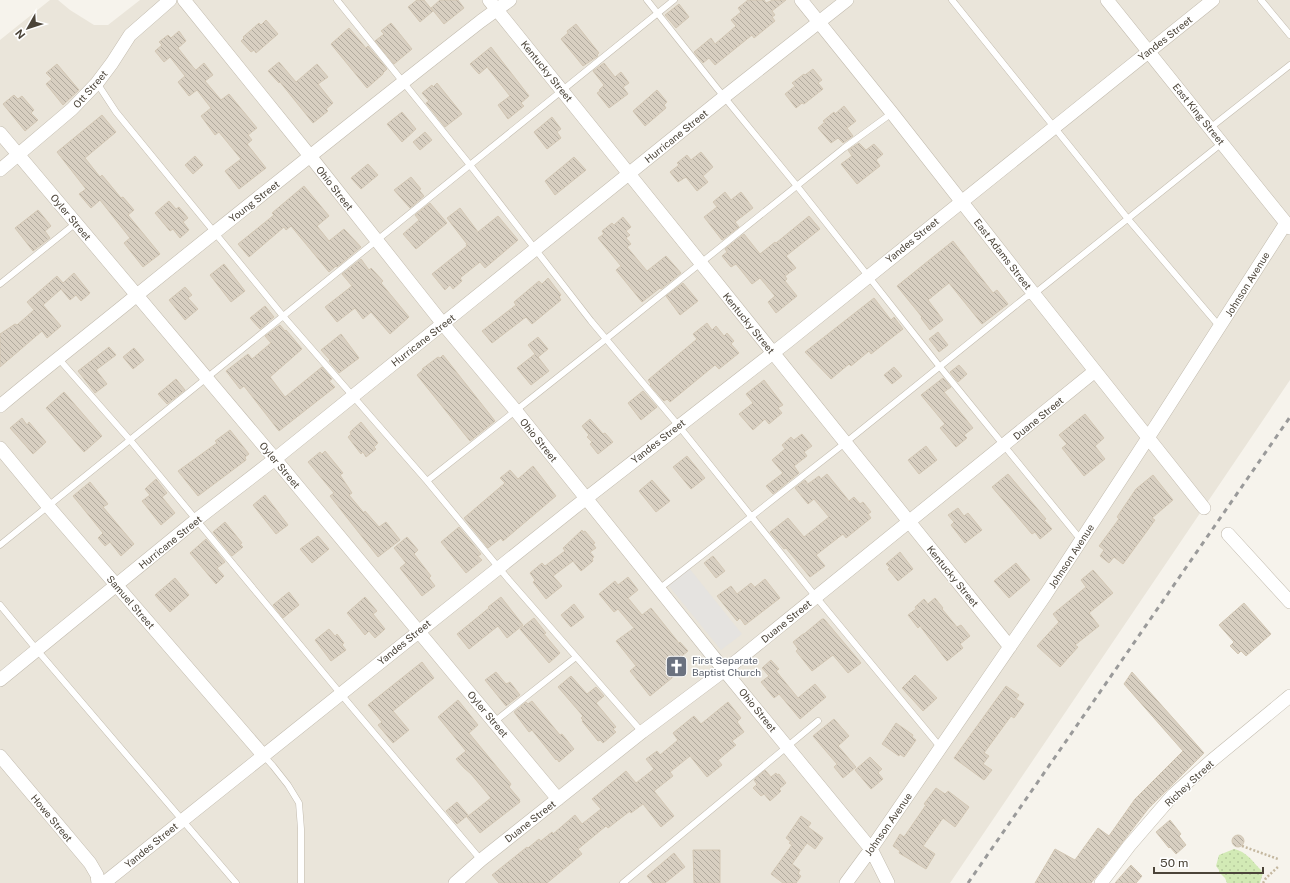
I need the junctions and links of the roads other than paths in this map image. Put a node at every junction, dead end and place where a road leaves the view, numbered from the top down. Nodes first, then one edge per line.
1 (170, 0) edge
2 (184, 0) edge
3 (337, 0) edge
4 (510, 0) edge
5 (647, 0) edge
6 (674, 0) edge
7 (801, 0) edge
8 (847, 0) edge
9 (952, 0) edge
10 (1107, 0) edge
11 (1213, 0) edge
12 (1261, 0) edge
13 (493, 5) edge
14 (658, 13) junction
15 (819, 23) junction
16 (1290, 36) edge
17 (1148, 52) junction
18 (1290, 65) edge
19 (403, 82) junction
20 (97, 83) junction
21 (562, 90) junction
22 (724, 97) junction
23 (892, 113) junction
24 (1054, 127) junction
25 (1210, 128) junction
26 (0, 133) edge
27 (1223, 143) junction
28 (19, 155) junction
29 (310, 156) junction
30 (470, 165) junction
31 (0, 170) edge
32 (629, 174) junction
33 (797, 186) junction
34 (962, 201) junction
35 (1128, 219) junction
36 (76, 223) junction
37 (1288, 225) edge
38 (214, 232) junction
39 (377, 240) junction
40 (536, 249) junction
41 (700, 263) junction
42 (868, 276) junction
43 (0, 284) edge
44 (1034, 294) junction
45 (137, 296) junction
46 (283, 316) junction
47 (443, 324) junction
48 (1220, 326) junction
49 (606, 339) junction
50 (773, 352) junction
51 (58, 358) junction
52 (940, 367) junction
53 (1095, 371) junction
54 (206, 378) junction
55 (352, 396) junction
56 (0, 406) edge
57 (516, 412) junction
58 (678, 425) junction
59 (1148, 437) junction
60 (130, 440) junction
61 (845, 443) junction
62 (1003, 446) junction
63 (0, 448) edge
64 (275, 459) junction
65 (427, 481) junction
66 (586, 498) junction
67 (48, 506) junction
68 (1204, 508) dead end
69 (750, 517) junction
70 (196, 520) junction
71 (909, 522) junction
72 (1228, 534) dead end
73 (1081, 540) junction
74 (0, 545) edge
75 (499, 567) junction
76 (117, 585) junction
77 (659, 589) junction
78 (816, 597) junction
79 (1290, 601) edge
80 (0, 605) edge
81 (418, 631) junction
82 (1010, 647) junction
83 (37, 650) junction
84 (576, 657) junction
85 (724, 670) junction
86 (0, 680) edge
87 (340, 693) junction
88 (1290, 696) edge
89 (818, 721) dead end
90 (494, 722) junction
91 (642, 732) junction
92 (788, 747) junction
93 (941, 748) junction
94 (0, 756) edge
95 (263, 756) junction
96 (558, 799) junction
97 (182, 820) junction
98 (871, 849) junction
99 (481, 860) junction
100 (98, 883) edge
101 (104, 883) edge
102 (236, 883) edge
103 (301, 883) edge
104 (455, 883) edge
105 (623, 883) edge
106 (846, 883) edge
107 (888, 883) edge
108 (1101, 883) edge

1 - 20 street, Ott Street
2 - 29 street, Ohio Street
3 - 19 lane
4 - 13 street, Young Street
5 - 14 lane
6 - 14 lane
7 - 15 street, East Adams Street
8 - 15 street, Hurricane Street
9 - 24 lane
10 - 17 street, East King Street
11 - 17 street, Yandes Street
12 - 16 lane
13 - 19 street, Young Street
13 - 21 street, Kentucky Street
14 - 21 lane
14 - 22 lane
15 - 22 street, Hurricane Street
15 - 23 street, East Adams Street
17 - 24 street, Yandes Street
17 - 25 street, East King Street
18 - 25 lane
19 - 29 street, Young Street
19 - 30 lane
20 - 28 street, Ott Street
20 - 38 lane
21 - 30 lane
21 - 32 street, Kentucky Street
22 - 32 street, Hurricane Street
22 - 33 lane
23 - 33 lane
23 - 34 street, East Adams Street
24 - 34 street, Yandes Street
24 - 35 lane
25 - 27 street, East King Street
26 - 28 street, Oyler Street
27 - 35 lane
27 - 37 street, East King Street
28 - 31 street, Ott Street
28 - 36 street, Oyler Street
29 - 38 street, Young Street
29 - 39 street, Ohio Street
30 - 39 lane
30 - 40 lane
32 - 40 street, Hurricane Street
32 - 41 street, Kentucky Street
33 - 41 lane
33 - 42 lane
34 - 42 street, Yandes Street
34 - 44 street, East Adams Street
35 - 44 lane
35 - 48 lane
36 - 43 lane
36 - 45 street, Oyler Street
37 - 48 street, Johnson Avenue
38 - 45 street, Young Street
38 - 46 lane
39 - 46 lane
39 - 47 street, Ohio Street
40 - 47 street, Hurricane Street
40 - 49 lane
41 - 49 lane
41 - 50 street, Kentucky Street
42 - 50 street, Yandes Street
42 - 52 lane
44 - 52 lane
44 - 53 street, East Adams Street
45 - 51 street, Young Street
45 - 54 street, Oyler Street
46 - 54 lane
46 - 55 lane
47 - 55 street, Hurricane Street
47 - 57 street, Ohio Street
48 - 59 street, Johnson Avenue
49 - 57 lane
49 - 58 lane
50 - 58 street, Yandes Street
50 - 61 street, Kentucky Street
51 - 56 street, Young Street
51 - 60 lane
52 - 61 lane
52 - 62 lane
53 - 59 street, East Adams Street
53 - 62 street, Duane Street
54 - 60 lane
54 - 64 street, Oyler Street
55 - 64 street, Hurricane Street
55 - 65 lane
57 - 65 lane
57 - 66 street, Ohio Street
58 - 66 street, Yandes Street
58 - 69 lane
59 - 68 street, East Adams Street
59 - 73 street, Johnson Avenue
60 - 67 lane
60 - 70 lane
61 - 69 lane
61 - 71 street, Kentucky Street
62 - 71 street, Duane Street
62 - 73 lane
63 - 67 street, Samuel Street
64 - 70 street, Hurricane Street
64 - 81 street, Oyler Street
65 - 75 lane
66 - 75 street, Yandes Street
66 - 77 street, Ohio Street
67 - 74 lane
67 - 76 street, Samuel Street
69 - 77 lane
69 - 78 lane
70 - 76 street, Hurricane Street
70 - 87 lane
71 - 78 street, Duane Street
71 - 82 street, Kentucky Street
72 - 79 street
73 - 82 street, Johnson Avenue
75 - 81 street, Yandes Street
75 - 84 lane
76 - 83 street, Hurricane Street
76 - 95 street, Samuel Street
77 - 85 street, Ohio Street
78 - 85 street, Duane Street
78 - 93 lane
80 - 83 lane
81 - 87 street, Yandes Street
81 - 90 street, Oyler Street
82 - 93 street, Johnson Avenue
83 - 86 street, Hurricane Street
83 - 97 lane
84 - 90 lane
84 - 91 lane
85 - 91 street, Duane Street
85 - 92 street, Ohio Street
87 - 95 street, Yandes Street
87 - 99 lane
88 - 108 street, Richey Street
89 - 92 lane
90 - 96 street, Oyler Street
91 - 96 street, Duane Street
92 - 98 street, Ohio Street
92 - 105 lane
93 - 98 street, Johnson Avenue
94 - 100 street, Howe Street
95 - 97 street, Yandes Street
95 - 103 lane
96 - 99 street, Duane Street
97 - 101 street, Yandes Street
97 - 102 lane
98 - 106 street, Johnson Avenue
98 - 107 street, Ohio Street
99 - 104 street, Duane Street

